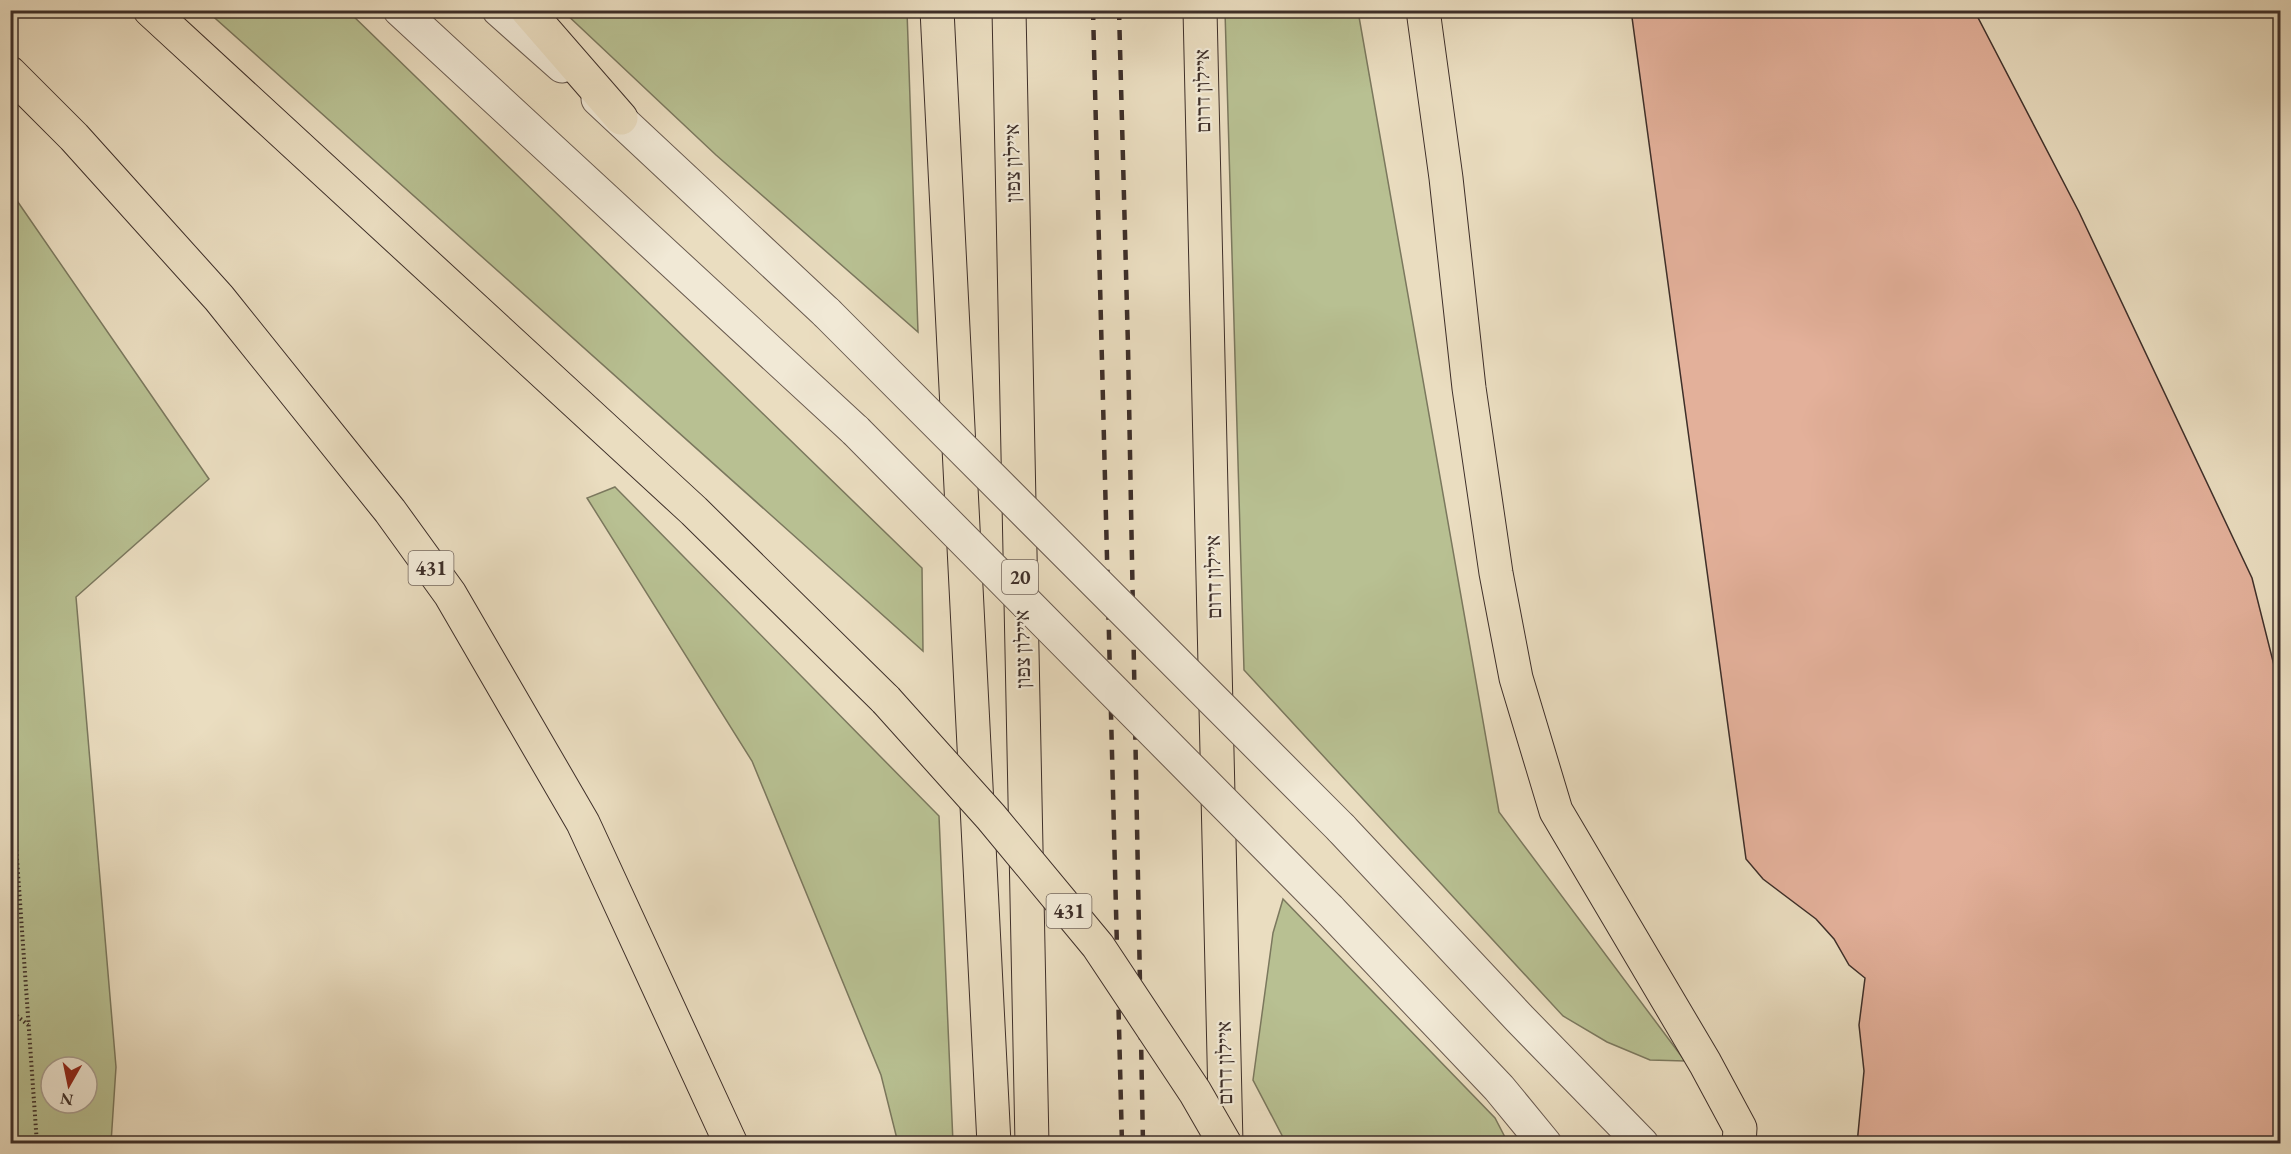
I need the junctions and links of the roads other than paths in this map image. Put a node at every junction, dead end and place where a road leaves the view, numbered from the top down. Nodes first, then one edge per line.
1 (150, 10) edge
2 (400, 10) edge
3 (499, 10) edge
4 (527, 10) edge
5 (937, 10) edge
6 (1009, 10) edge
7 (1200, 10) edge
8 (1423, 10) edge
9 (10, 73) edge
10 (621, 118) junction
11 (731, 1143) edge
12 (994, 1143) edge
13 (1032, 1143) edge
14 (1225, 1143) edge
15 (1545, 1143) edge
16 (1642, 1143) edge
17 (1739, 1143) edge

1 - 14 highway, 431, bridge
2 - 15 street, bridge
3 - 10 street
4 - 10 highway
5 - 12 highway
6 - 13 highway, איילון צפון / 20
7 - 14 highway, איילון דרום
8 - 17 highway
9 - 11 highway, 431
10 - 16 street, bridge

